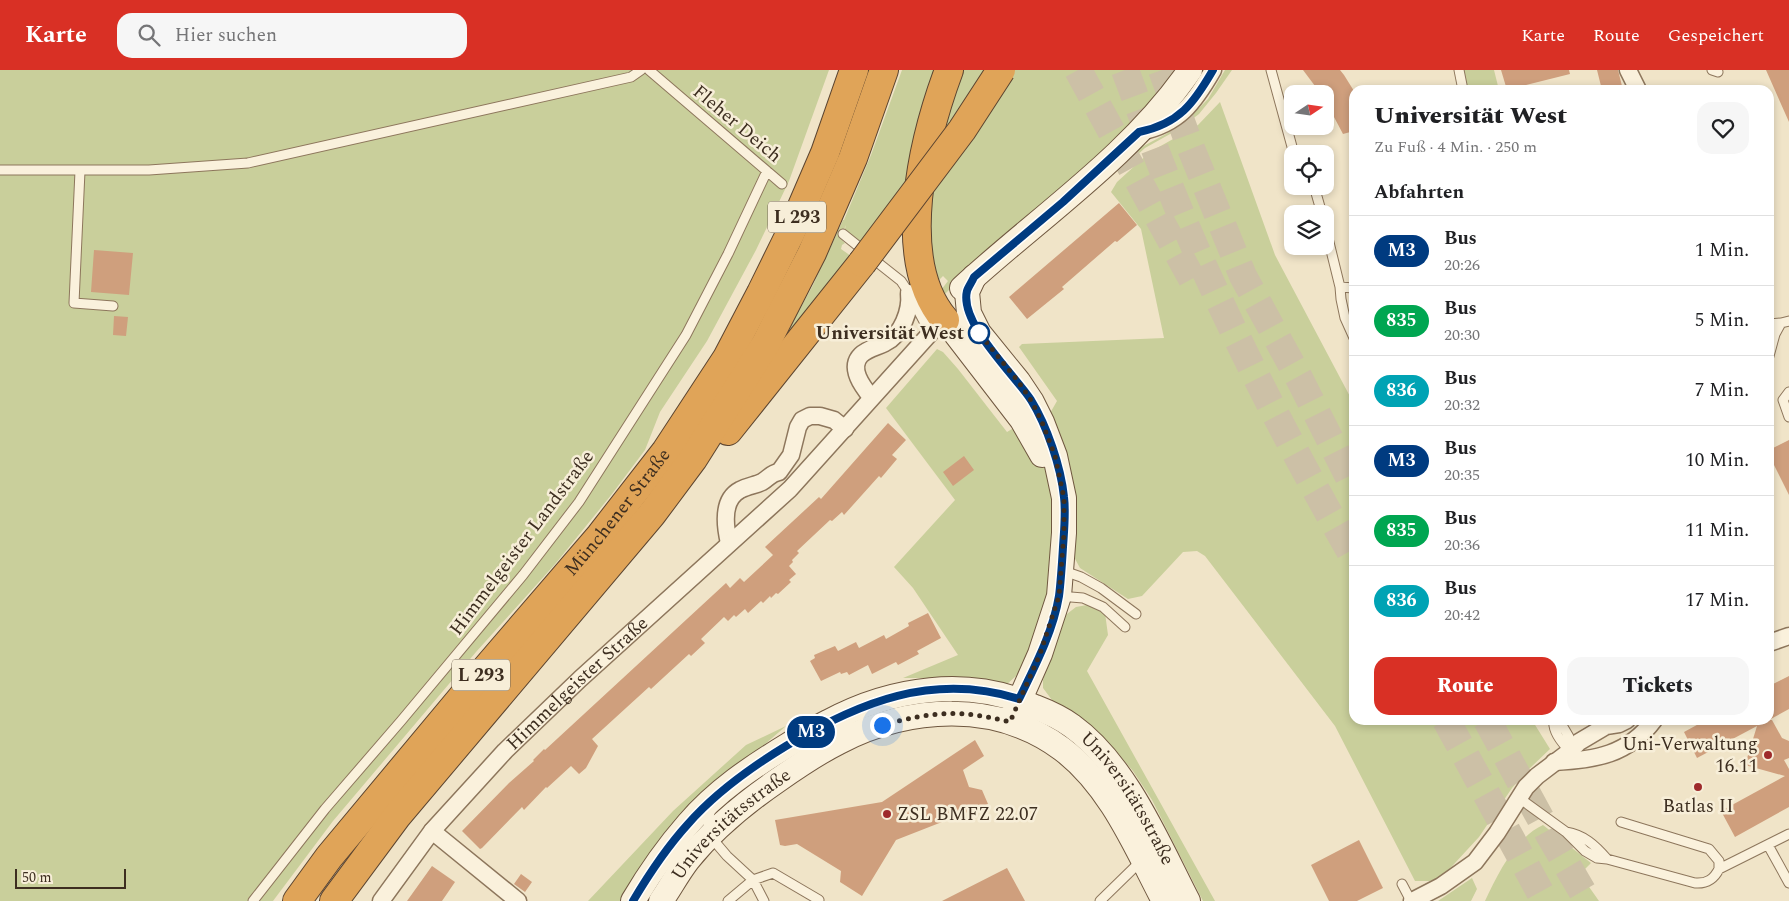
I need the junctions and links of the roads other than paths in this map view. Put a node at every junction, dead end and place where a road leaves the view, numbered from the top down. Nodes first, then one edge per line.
1 (641, 70) edge
2 (649, 70) edge
3 (854, 70) edge
4 (884, 70) edge
5 (949, 70) edge
6 (1001, 70) edge
7 (1190, 70) edge
8 (1213, 70) edge
9 (1271, 70) edge
10 (1459, 70) edge
11 (1628, 70) edge
12 (1462, 85) edge
13 (1636, 85) edge
14 (1139, 132) junction
15 (1292, 145) edge
16 (0, 170) edge
17 (80, 171) junction
18 (767, 171) junction
19 (782, 184) dead end
20 (843, 234) dead end
21 (1332, 255) edge
22 (866, 257) junction
23 (974, 277) junction
24 (1340, 288) junction
25 (1349, 288) edge
26 (910, 293) junction
27 (113, 306) dead end
28 (1785, 322) edge
29 (938, 326) junction
30 (975, 326) junction
31 (1349, 327) edge
32 (1774, 338) edge
33 (1789, 392) edge
34 (871, 397) junction
35 (1789, 417) edge
36 (845, 429) junction
37 (779, 472) junction
38 (763, 482) junction
39 (790, 489) junction
40 (770, 507) junction
41 (652, 514) junction
42 (1064, 533) junction
43 (729, 543) junction
44 (1061, 570) junction
45 (1059, 596) junction
46 (1136, 614) dead end
47 (1125, 627) dead end
48 (1789, 636) edge
49 (1774, 641) edge
50 (1019, 699) junction
51 (1010, 722) junction
52 (1553, 725) edge
53 (1562, 725) edge
54 (1610, 725) edge
55 (1650, 725) edge
56 (1570, 751) junction
57 (1554, 762) junction
58 (1519, 798) junction
59 (712, 801) junction
60 (1621, 822) dead end
61 (1138, 829) junction
62 (432, 831) junction
63 (1789, 834) edge
64 (695, 836) junction
65 (1768, 846) junction
66 (1142, 860) junction
67 (1719, 869) junction
68 (753, 880) junction
69 (1402, 884) dead end
70 (1789, 884) edge
71 (819, 900) edge
72 (253, 901) edge
73 (297, 901) edge
74 (334, 901) edge
75 (381, 901) edge
76 (518, 901) edge
77 (633, 901) edge
78 (661, 901) edge
79 (728, 901) edge
80 (764, 901) edge
81 (1100, 901) edge
82 (1164, 901) edge
83 (1188, 901) edge
84 (1411, 901) edge

1 - 17 lane
2 - 18 lane, Fleher Deich
3 - 73 highway, Münchener Straße / L 293
4 - 41 highway, Münchener Straße / L 293
5 - 29 highway
6 - 22 highway, bridge
7 - 14 street
8 - 14 street, Himmelgeister Straße
9 - 15 lane
10 - 12 lane
11 - 13 street
14 - 23 street, Himmelgeister Straße
16 - 17 lane
17 - 27 lane
18 - 19 lane, Fleher Deich
18 - 72 lane, Himmelgeister Landstraße
20 - 22 lane
21 - 24 lane
22 - 26 lane
22 - 41 highway
23 - 29 street, Himmelgeister Straße
23 - 30 street
24 - 25 lane
24 - 31 lane
26 - 29 lane
26 - 34 street
28 - 32 lane
29 - 30 street
29 - 34 street, Himmelgeister Straße
29 - 42 street
30 - 42 street
33 - 35 lane
34 - 36 street, Himmelgeister Straße
36 - 37 street
36 - 39 street, Himmelgeister Straße
37 - 38 street
37 - 39 street
38 - 40 street
38 - 43 street
39 - 40 street, Himmelgeister Straße
40 - 43 street, Himmelgeister Straße
41 - 74 highway, Münchener Straße / L 293
42 - 44 street
43 - 62 street, Himmelgeister Straße
44 - 45 street
44 - 46 lane
45 - 47 lane
45 - 50 street
48 - 49 street
50 - 51 street
50 - 59 street, Universitätsstraße
50 - 61 street, Universitätsstraße
51 - 61 street, Universitätsstraße
51 - 64 street, Universitätsstraße
52 - 56 lane
53 - 56 lane
54 - 56 street
55 - 57 street
56 - 57 street
57 - 58 street
58 - 67 lane
58 - 84 street
59 - 64 lane
59 - 64 street, Universitätsstraße
60 - 67 lane
61 - 66 street, Universitätsstraße
61 - 83 street, Universitätsstraße
62 - 75 street, Himmelgeister Straße
62 - 76 street
63 - 65 lane
64 - 68 lane
64 - 77 street, Universitätsstraße
64 - 78 street, Universitätsstraße
65 - 67 lane
65 - 70 lane
66 - 81 lane
66 - 82 street, Universitätsstraße
68 - 71 lane
68 - 79 lane
68 - 80 lane
69 - 84 lane

